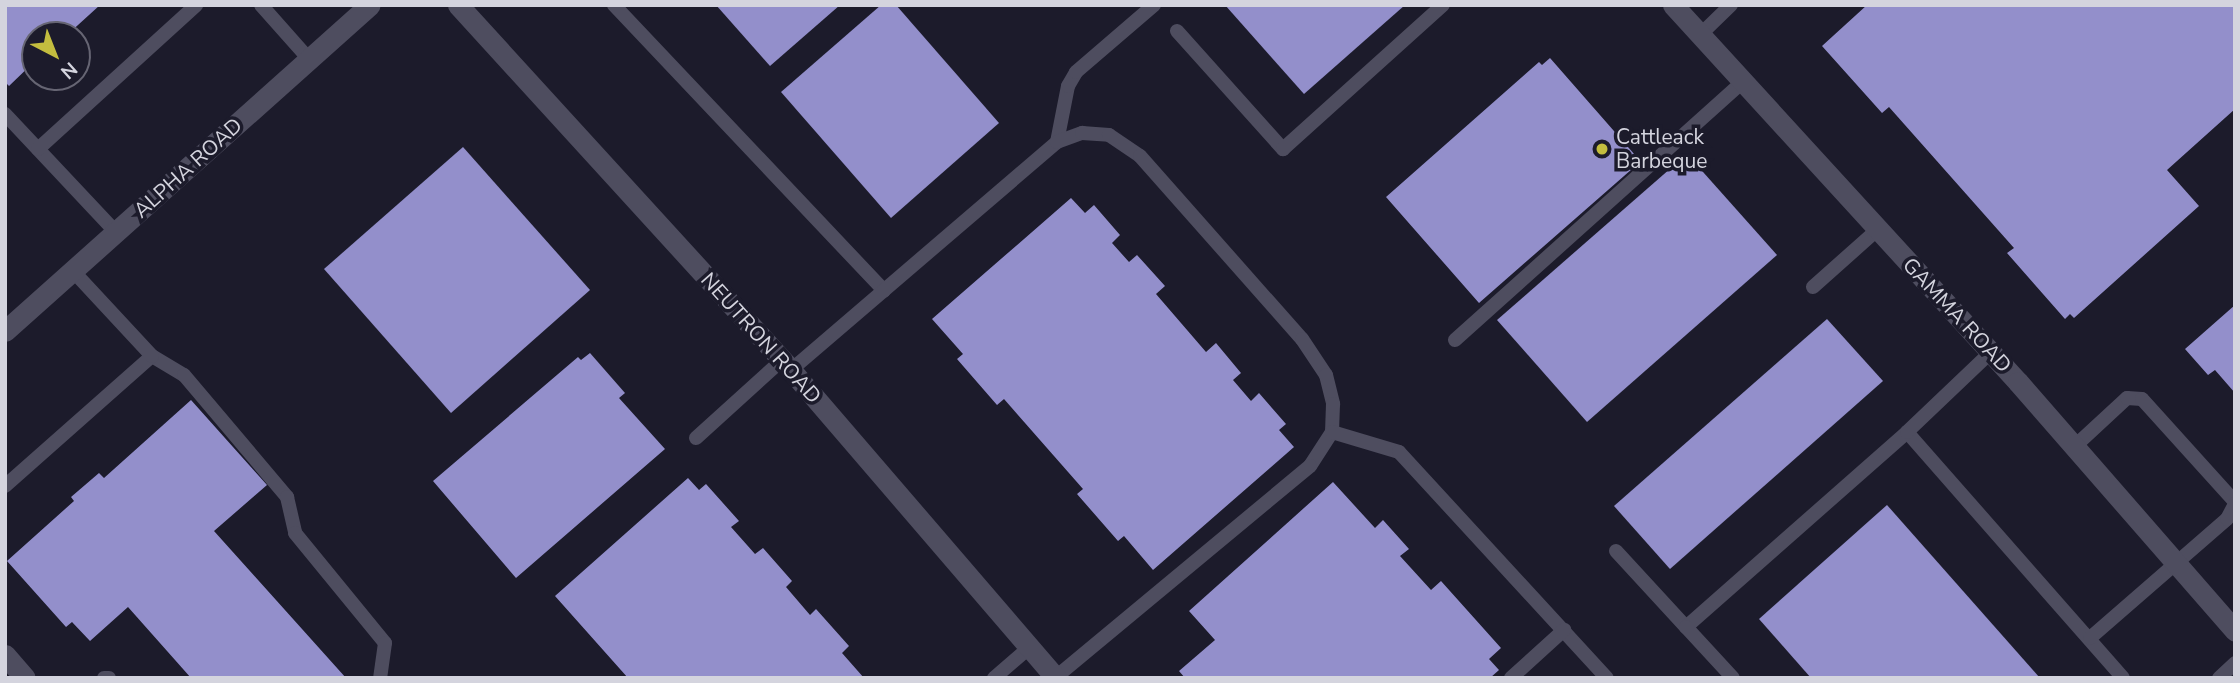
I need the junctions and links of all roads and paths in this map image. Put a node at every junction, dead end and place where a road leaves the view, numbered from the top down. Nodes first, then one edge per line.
1 (196, 5) edge
2 (261, 5) edge
3 (370, 5) edge
4 (458, 5) edge
5 (614, 5) edge
6 (1154, 5) edge
7 (1443, 5) edge
8 (1673, 5) edge
9 (1731, 5) edge
10 (1177, 31) dead end
11 (1700, 35) junction
12 (309, 60) junction
13 (1743, 82) junction
14 (5, 114) edge
15 (1057, 142) junction
16 (38, 149) junction
17 (1878, 229) junction
18 (116, 232) junction
19 (73, 271) junction
20 (1813, 287) dead end
21 (884, 291) junction
22 (5, 331) edge
23 (1455, 340) dead end
24 (1991, 352) junction
25 (152, 356) junction
26 (786, 365) junction
27 (1332, 432) junction
28 (1907, 432) junction
29 (696, 438) dead end
30 (2074, 447) junction
31 (5, 486) edge
32 (2235, 503) edge
33 (1616, 551) dead end
34 (2176, 563) junction
35 (1686, 626) junction
36 (1564, 630) junction
37 (2235, 631) edge
38 (2090, 638) junction
39 (1030, 647) junction
40 (5, 655) edge
41 (2235, 663) edge
42 (1056, 677) edge
43 (25, 678) edge
44 (104, 678) edge
45 (109, 678) edge
46 (380, 678) edge
47 (994, 678) edge
48 (1511, 678) edge
49 (1606, 678) edge
50 (1733, 678) edge
51 (2123, 678) edge
52 (2219, 678) edge

1 - 16 lane
2 - 12 lane
3 - 12 street, ALPHA ROAD
4 - 26 street, NEUTRON ROAD
5 - 21 lane
6 - 15 lane
7 - 10 lane
8 - 11 street, GAMMA ROAD
9 - 11 lane
11 - 13 street, GAMMA ROAD
12 - 18 street, ALPHA ROAD
13 - 17 street, GAMMA ROAD
13 - 23 lane
14 - 16 lane
15 - 21 lane
15 - 27 lane
16 - 18 lane
17 - 20 lane
17 - 24 street, GAMMA ROAD
18 - 19 street, ALPHA ROAD
19 - 22 street, ALPHA ROAD
19 - 25 lane
21 - 26 lane
24 - 28 lane
24 - 30 street, GAMMA ROAD
25 - 31 lane
25 - 46 lane
26 - 29 lane
26 - 39 street, NEUTRON ROAD
27 - 36 lane
27 - 42 lane
28 - 35 lane
28 - 38 lane
30 - 32 lane
30 - 34 street, GAMMA ROAD
32 - 34 lane
33 - 35 lane
34 - 37 street, GAMMA ROAD
34 - 38 lane
35 - 50 lane
36 - 48 lane
36 - 49 lane
38 - 51 lane
39 - 42 street, NEUTRON ROAD
39 - 47 lane
40 - 43 street
41 - 52 lane
44 - 45 lane

